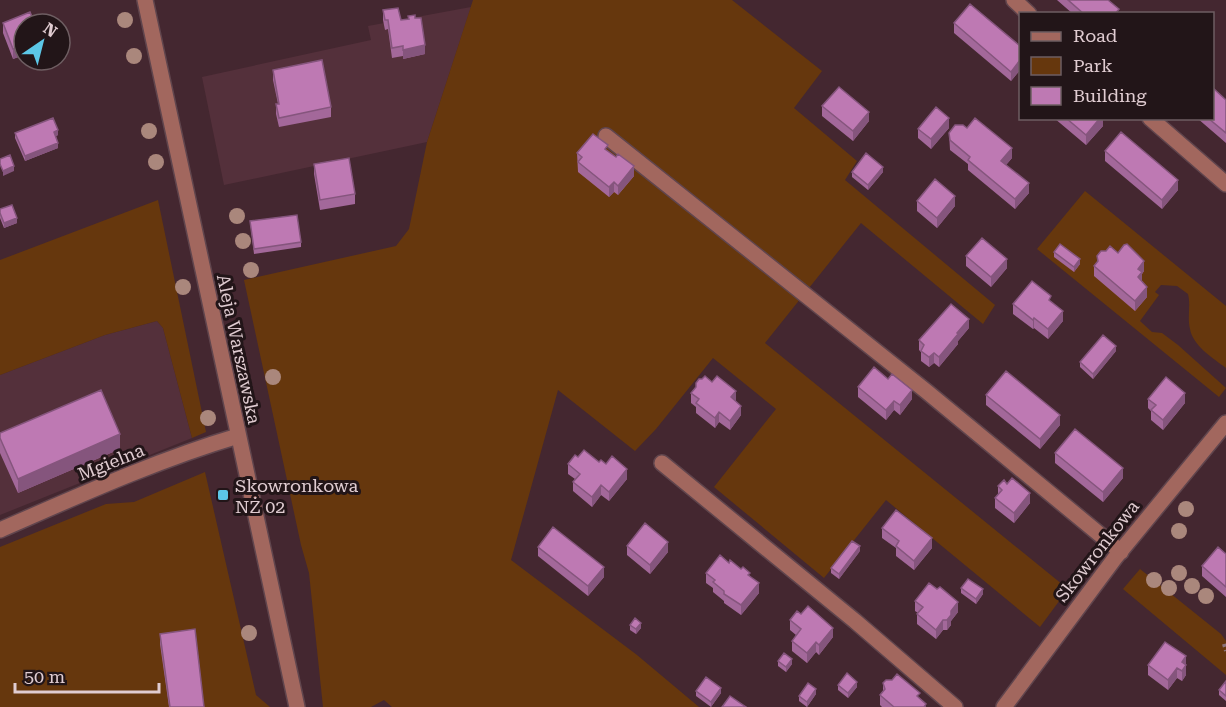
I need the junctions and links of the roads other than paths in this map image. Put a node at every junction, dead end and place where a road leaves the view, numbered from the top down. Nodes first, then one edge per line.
1 (145, 0) edge
2 (1014, 0) edge
3 (1027, 12) edge
4 (1152, 120) edge
5 (606, 136) dead end
6 (1226, 184) edge
7 (1226, 423) edge
8 (238, 436) junction
9 (662, 463) dead end
10 (0, 530) edge
11 (1121, 552) junction
12 (297, 707) edge
13 (955, 707) edge
14 (1004, 707) edge

1 - 8 street, Aleja Warszawska
2 - 3 street
4 - 6 street
5 - 11 street
7 - 11 street, Skowronkowa
8 - 10 street, Mgielna
8 - 12 street, Aleja Warszawska
9 - 13 street
11 - 14 street, Skowronkowa

